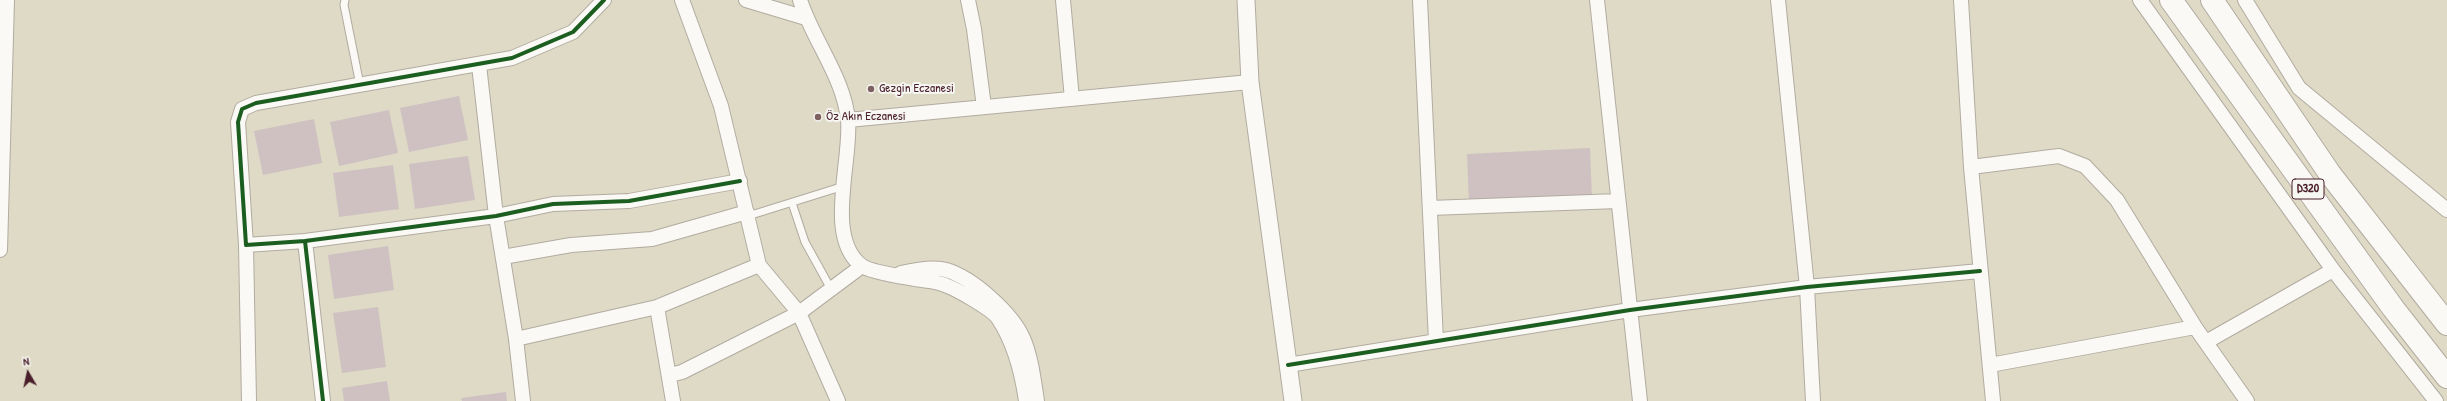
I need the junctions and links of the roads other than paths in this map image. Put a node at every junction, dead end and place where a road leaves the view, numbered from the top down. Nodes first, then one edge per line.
1 (7, 0) edge
2 (345, 0) edge
3 (604, 0) edge
4 (682, 0) edge
5 (746, 0) edge
6 (800, 0) edge
7 (968, 0) edge
8 (1063, 0) edge
9 (1246, 0) edge
10 (1420, 0) edge
11 (1597, 0) edge
12 (1778, 0) edge
13 (1961, 0) edge
14 (2140, 0) edge
15 (2171, 0) edge
16 (2212, 0) edge
17 (2245, 0) edge
18 (806, 18) junction
19 (479, 65) junction
20 (1250, 82) junction
21 (360, 85) junction
22 (1072, 99) junction
23 (3, 106) edge
24 (984, 107) junction
25 (848, 120) junction
26 (1972, 167) junction
27 (740, 181) junction
28 (844, 186) junction
29 (1618, 201) junction
30 (792, 203) junction
31 (1430, 208) junction
32 (2447, 210) edge
33 (747, 214) junction
34 (496, 216) junction
35 (305, 241) junction
36 (246, 245) junction
37 (0, 250) edge
38 (503, 257) junction
39 (759, 265) junction
40 (862, 266) junction
41 (2333, 270) junction
42 (1980, 271) junction
43 (895, 275) junction
44 (1806, 287) junction
45 (831, 289) junction
46 (657, 307) junction
47 (1630, 310) junction
48 (799, 313) junction
49 (2447, 324) edge
50 (2195, 326) junction
51 (516, 339) junction
52 (1436, 341) junction
53 (2206, 342) junction
54 (1288, 365) junction
55 (1990, 365) junction
56 (670, 375) junction
57 (2447, 377) edge
58 (249, 401) edge
59 (323, 401) edge
60 (523, 401) edge
61 (673, 401) edge
62 (838, 401) edge
63 (1026, 401) edge
64 (1037, 401) edge
65 (1293, 401) edge
66 (1640, 401) edge
67 (1813, 401) edge
68 (1993, 401) edge
69 (2247, 401) edge
70 (2436, 401) edge

1 - 23 street
2 - 21 lane
3 - 19 street
4 - 27 street
5 - 18 street
6 - 18 street
7 - 24 street
8 - 22 street
9 - 20 street
10 - 31 street
11 - 29 street
12 - 44 street
13 - 26 street
14 - 41 street
15 - 57 highway, D320
16 - 49 highway, D320
17 - 32 street
18 - 25 street
19 - 21 street
19 - 34 street
20 - 22 street
20 - 54 street
21 - 36 street
22 - 24 street
23 - 37 street
24 - 25 street
25 - 28 street
26 - 42 street
26 - 50 street
27 - 33 street
27 - 34 street
28 - 30 lane
28 - 40 street
29 - 31 street
29 - 47 street
30 - 33 lane
30 - 45 lane
31 - 52 street
33 - 38 street
33 - 39 street
34 - 35 street
34 - 38 street
35 - 36 street
35 - 59 street
36 - 58 street
38 - 51 street
39 - 46 street
39 - 48 street
40 - 43 street
40 - 45 street
41 - 53 street
41 - 70 street
42 - 44 street
42 - 55 street
43 - 63 street
43 - 64 street
44 - 47 street
44 - 67 street
45 - 48 street
46 - 51 street
46 - 56 street
47 - 52 street
47 - 66 street
48 - 56 street
48 - 62 street
50 - 53 street
50 - 55 street
51 - 60 street
52 - 54 street
53 - 69 street
54 - 65 street
55 - 68 street
56 - 61 street

